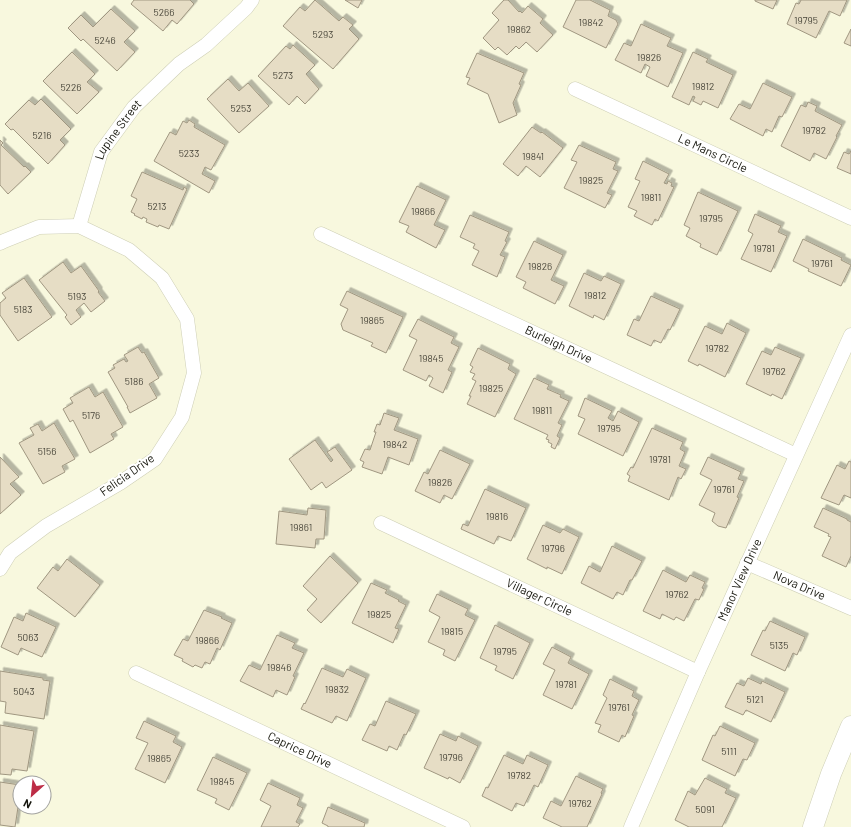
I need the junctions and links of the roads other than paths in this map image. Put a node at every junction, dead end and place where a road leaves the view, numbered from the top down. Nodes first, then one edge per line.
1 (252, 0) edge
2 (575, 89) dead end
3 (851, 218) edge
4 (79, 226) junction
5 (321, 234) dead end
6 (0, 243) edge
7 (851, 335) edge
8 (796, 455) junction
9 (381, 523) dead end
10 (747, 563) junction
11 (0, 569) edge
12 (851, 608) edge
13 (698, 672) junction
14 (136, 673) dead end
15 (851, 726) edge
16 (463, 827) edge
17 (631, 827) edge
18 (813, 827) edge

1 - 4 street, Lupine Street
2 - 3 street, Le Mans Circle
4 - 6 street
4 - 11 street, Felicia Drive
5 - 8 street, Burleigh Drive
7 - 8 street, Manor View Drive
8 - 10 street, Manor View Drive
9 - 13 street, Villager Circle
10 - 12 street, Nova Drive
10 - 13 street, Manor View Drive
13 - 17 street, Manor View Drive
14 - 16 street, Caprice Drive
15 - 18 main road

